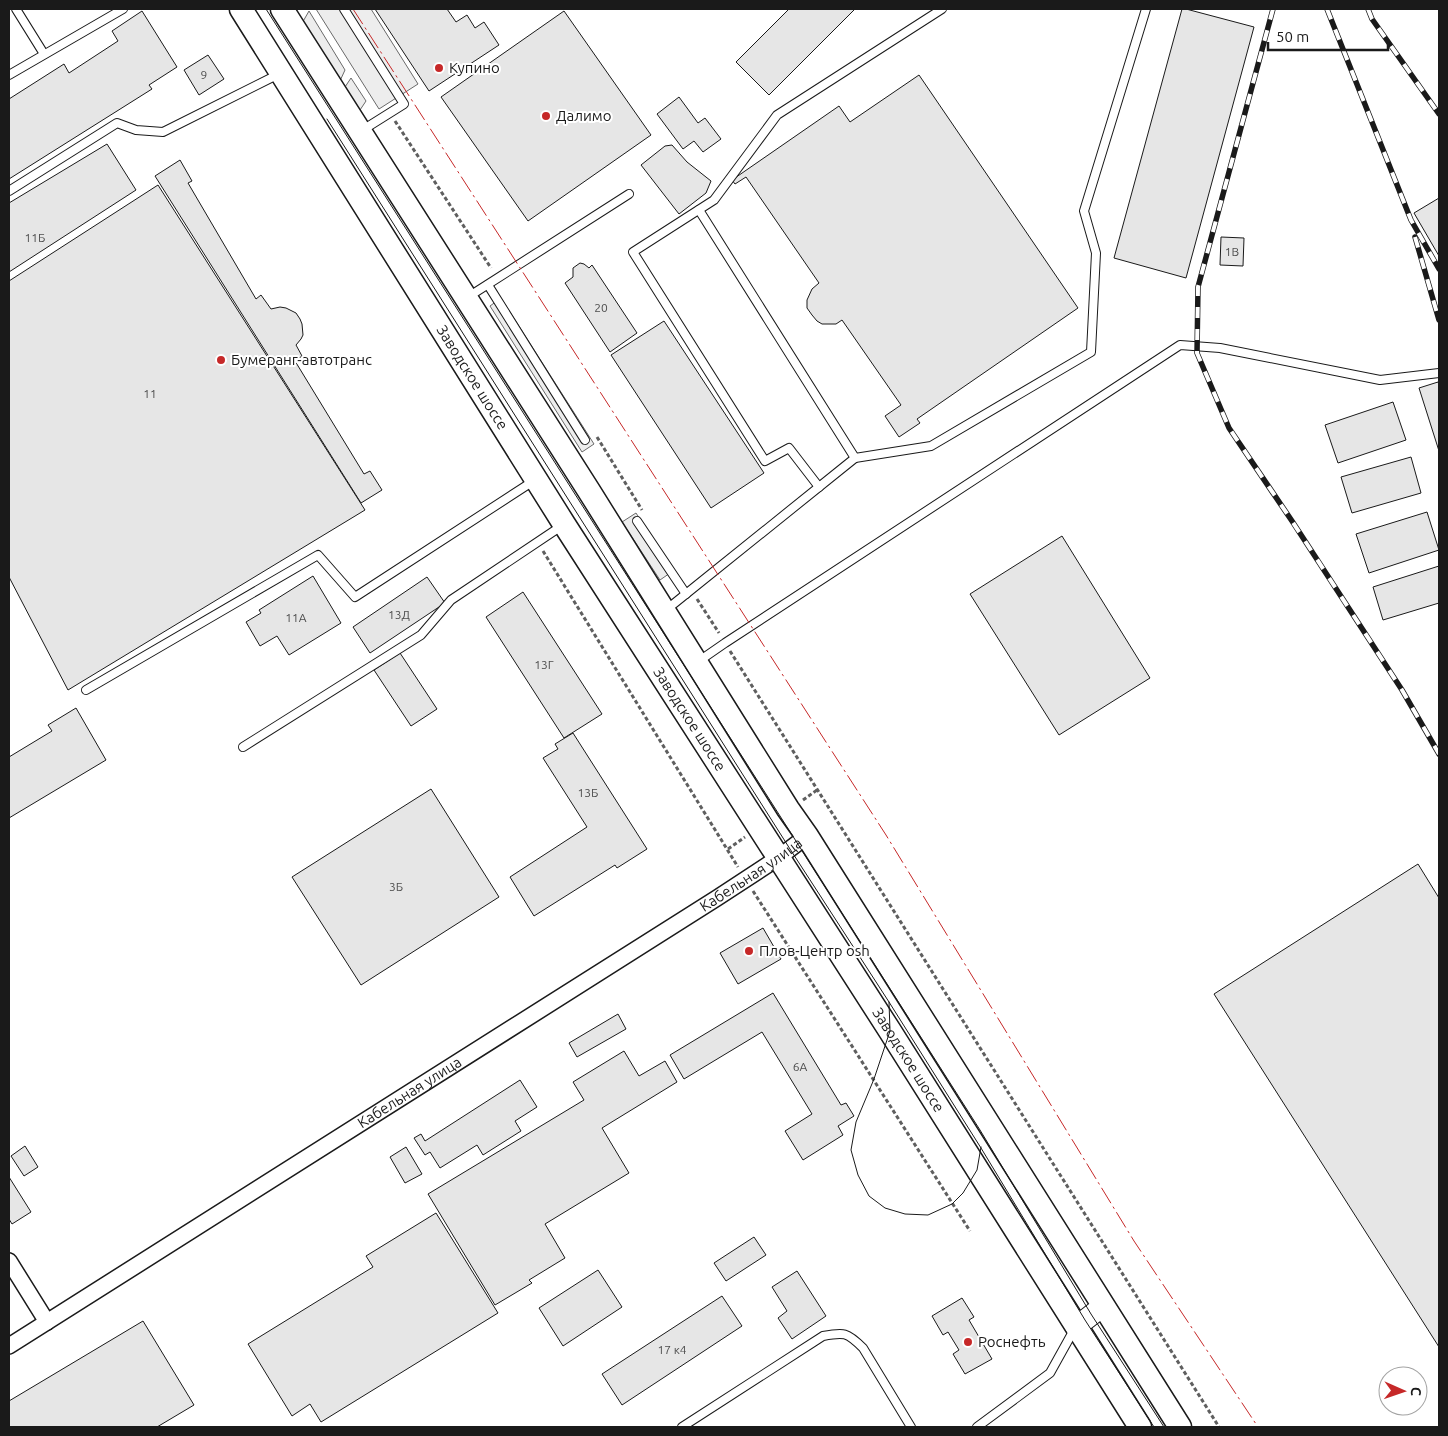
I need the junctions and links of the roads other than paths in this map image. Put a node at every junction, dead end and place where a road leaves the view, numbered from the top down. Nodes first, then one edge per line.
1 (16, 9) edge
2 (123, 9) edge
3 (240, 9) edge
4 (282, 9) edge
5 (344, 9) edge
6 (942, 9) edge
7 (1146, 9) edge
8 (44, 54) junction
9 (280, 73) junction
10 (9, 75) edge
11 (360, 132) junction
12 (9, 191) edge
13 (629, 194) dead end
14 (699, 210) junction
15 (488, 285) junction
16 (466, 298) junction
17 (1439, 373) edge
18 (585, 440) dead end
19 (855, 458) junction
20 (537, 479) junction
21 (818, 487) junction
22 (637, 521) dead end
23 (564, 524) junction
24 (688, 591) junction
25 (664, 611) junction
26 (697, 663) junction
27 (86, 690) dead end
28 (243, 747) dead end
29 (807, 836) junction
30 (778, 858) junction
31 (9, 1261) edge
32 (1103, 1306) junction
33 (47, 1322) junction
34 (1076, 1326) junction
35 (9, 1346) edge
36 (682, 1427) edge
37 (911, 1427) edge
38 (977, 1427) edge
39 (1140, 1427) edge
40 (1180, 1427) edge

1 - 8 lane
2 - 8 lane
3 - 9 main road, Заводское шоссе
4 - 11 main road
5 - 11 lane
6 - 14 lane
7 - 19 lane
8 - 10 lane
9 - 12 lane
9 - 20 main road, Заводское шоссе
11 - 16 main road
13 - 15 lane
14 - 19 lane
14 - 21 lane
15 - 16 lane
15 - 18 lane
16 - 25 main road
17 - 26 lane
19 - 21 lane
20 - 23 main road, Заводское шоссе
20 - 27 lane
21 - 24 lane
22 - 24 lane
23 - 28 lane
23 - 30 main road, Заводское шоссе
24 - 25 lane
25 - 26 main road
26 - 29 main road
29 - 30 street, Кабельная улица
29 - 32 main road
30 - 33 street, Кабельная улица
30 - 34 main road, Заводское шоссе
31 - 33 street
32 - 34 main road
32 - 40 main road
33 - 35 street, Кабельная улица
34 - 38 lane
34 - 39 main road, Заводское шоссе
36 - 37 lane

